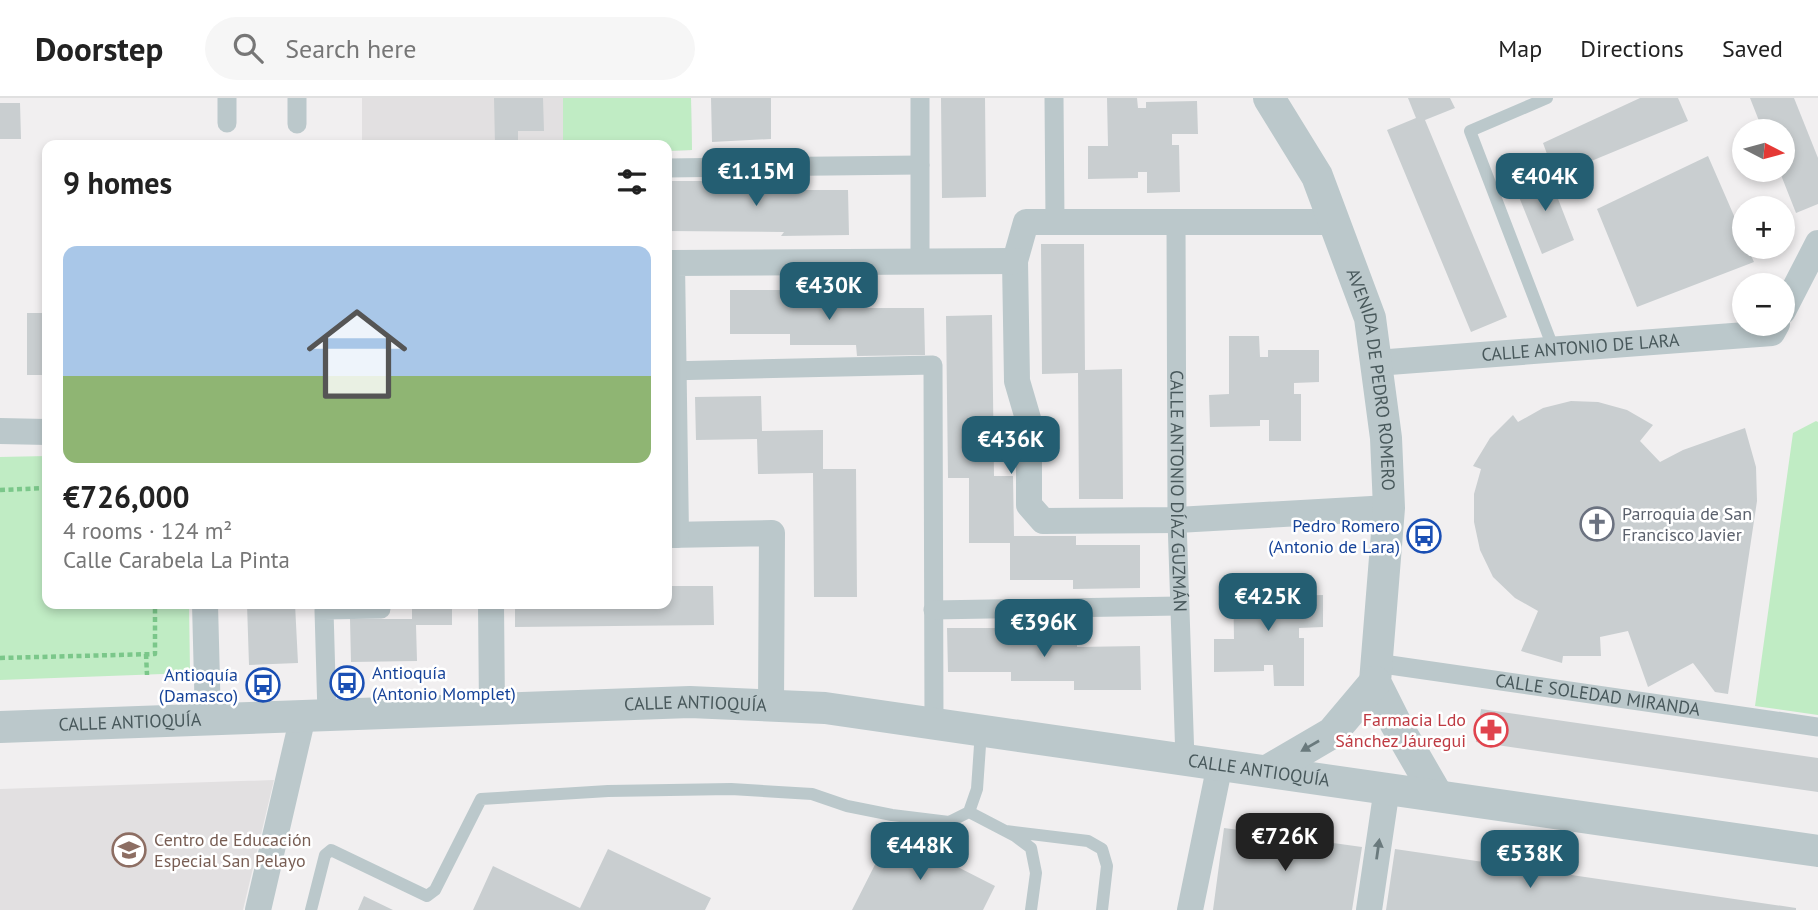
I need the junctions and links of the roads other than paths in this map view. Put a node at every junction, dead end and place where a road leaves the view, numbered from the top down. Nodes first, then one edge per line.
1 (228, 98) edge
2 (297, 98) edge
3 (920, 98) edge
4 (1054, 98) edge
5 (1269, 98) edge
6 (1547, 98) edge
7 (227, 123) dead end
8 (297, 124) dead end
9 (920, 165) junction
10 (672, 168) edge
11 (1055, 220) junction
12 (1176, 221) junction
13 (1335, 222) junction
14 (1818, 243) edge
15 (1015, 261) junction
16 (920, 262) junction
17 (672, 263) edge
18 (1795, 288) edge
19 (1732, 336) edge
20 (1554, 349) junction
21 (1376, 363) junction
22 (672, 371) edge
23 (0, 431) edge
24 (42, 432) edge
25 (1389, 508) junction
26 (1177, 520) junction
27 (672, 535) edge
28 (1180, 606) junction
29 (205, 609) edge
30 (381, 609) edge
31 (491, 609) edge
32 (933, 610) junction
33 (1376, 672) junction
34 (771, 704) junction
35 (492, 709) junction
36 (315, 716) junction
37 (208, 720) junction
38 (934, 723) junction
39 (0, 727) edge
40 (1818, 727) edge
41 (981, 730) junction
42 (1185, 760) junction
43 (1220, 764) junction
44 (1267, 771) junction
45 (1387, 788) junction
46 (1437, 795) junction
47 (969, 812) junction
48 (1006, 831) junction
49 (1818, 850) edge
50 (258, 910) edge
51 (311, 910) edge
52 (1031, 910) edge
53 (1102, 910) edge
54 (1190, 910) edge
55 (1369, 910) edge

1 - 7 street
2 - 8 street
3 - 9 street
4 - 11 street
5 - 13 street, AVENIDA DE PEDRO ROMERO
6 - 20 lane
9 - 10 street
9 - 16 street
11 - 12 street
11 - 15 street
12 - 13 street
12 - 26 street, CALLE ANTONIO DÍAZ GUZMÁN
13 - 21 street, AVENIDA DE PEDRO ROMERO
14 - 18 street
15 - 16 street
15 - 26 street
16 - 17 street
19 - 20 street, CALLE ANTONIO DE LARA
20 - 21 street, CALLE ANTONIO DE LARA
21 - 25 street, AVENIDA DE PEDRO ROMERO
22 - 32 street
23 - 24 street
25 - 26 street
25 - 33 street, AVENIDA DE PEDRO ROMERO
26 - 28 street, CALLE ANTONIO DÍAZ GUZMÁN
27 - 34 street
28 - 32 street
28 - 42 street, CALLE ANTONIO DÍAZ GUZMÁN
29 - 37 street
30 - 36 street
31 - 35 street
32 - 38 street
33 - 40 street, CALLE SOLEDAD MIRANDA
33 -> 44 street
33 - 46 street
34 - 35 street, CALLE ANTIOQUÍA
34 - 38 street, CALLE ANTIOQUÍA
35 - 36 street, CALLE ANTIOQUÍA
36 - 37 street, CALLE ANTIOQUÍA
36 - 50 street
37 - 39 street, CALLE ANTIOQUÍA
38 - 41 street, CALLE ANTIOQUÍA
41 - 42 street, CALLE ANTIOQUÍA
41 - 47 lane
42 - 43 street, CALLE ANTIOQUÍA
43 - 44 street, CALLE ANTIOQUÍA
43 - 54 street
44 - 45 street, CALLE ANTIOQUÍA
45 - 46 street, CALLE ANTIOQUÍA
55 -> 45 street
46 - 49 street, CALLE ANTIOQUÍA
47 - 48 lane
47 - 51 lane
48 - 52 lane
48 - 53 lane

